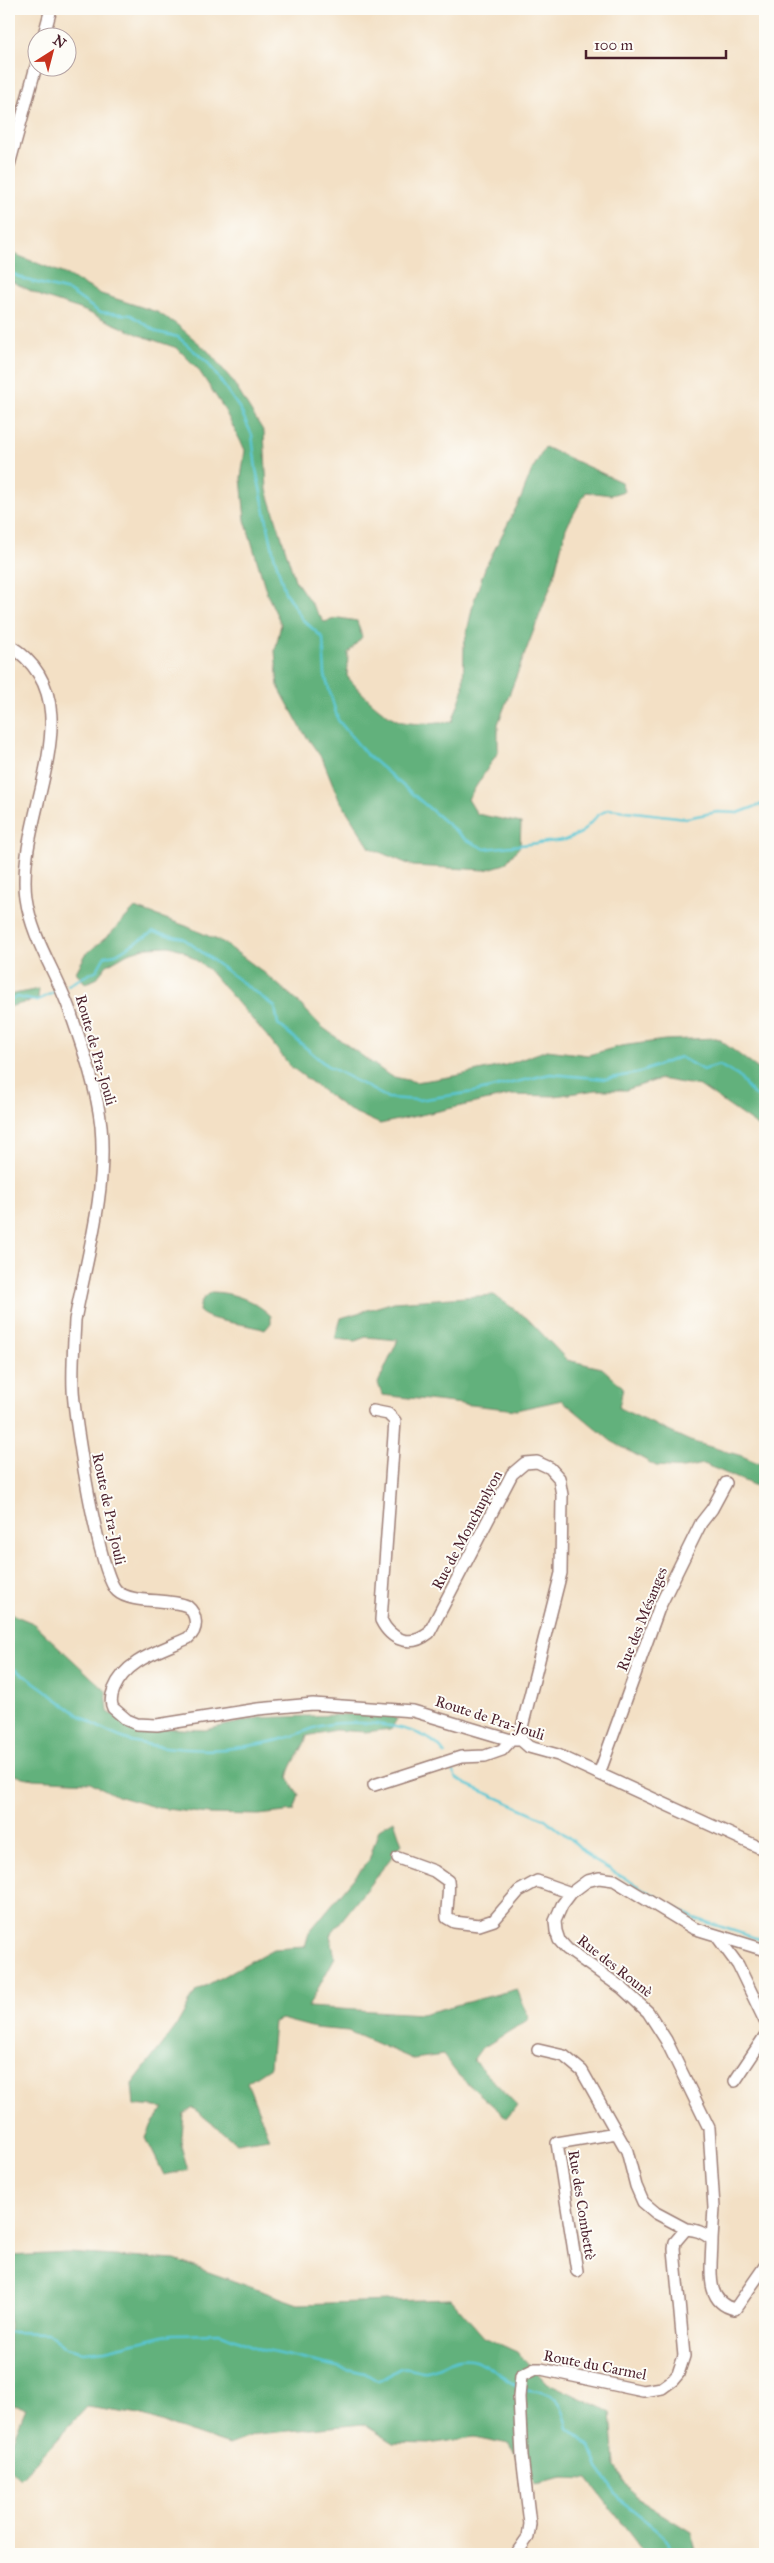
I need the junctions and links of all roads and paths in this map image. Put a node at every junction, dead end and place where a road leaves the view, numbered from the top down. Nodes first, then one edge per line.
1 (51, 9) edge
2 (46, 28) edge
3 (33, 78) edge
4 (9, 165) edge
5 (9, 644) edge
6 (373, 1410) dead end
7 (726, 1483) dead end
8 (516, 1740) junction
9 (599, 1774) junction
10 (374, 1785) dead end
11 (765, 1850) edge
12 (398, 1858) dead end
13 (571, 1893) junction
14 (716, 1935) junction
15 (765, 1950) edge
16 (765, 2021) edge
17 (765, 2036) edge
18 (538, 2050) dead end
19 (735, 2081) dead end
20 (616, 2133) junction
21 (686, 2229) junction
22 (712, 2240) junction
23 (765, 2266) edge
24 (577, 2272) dead end
25 (516, 2554) edge

1 - 2 street
3 - 4 street
5 - 8 street, Route de Pra-Jouli
6 - 8 street, Rue de Monchuplyon
7 - 9 street, Rue des Mésanges
8 - 9 street, Route de Pra-Jouli
8 - 10 street
9 - 11 street, Route de Pra-Jouli
12 - 13 street
13 - 14 street, Rue des Rounè
13 - 22 street, Rue des Rounè
14 - 15 street, Rue des Rounè
14 - 16 street
17 - 19 street
18 - 20 street
20 - 21 street
20 - 24 street, Rue des Combettè
21 - 22 street
21 - 25 street, Route du Carmel
22 - 23 street

